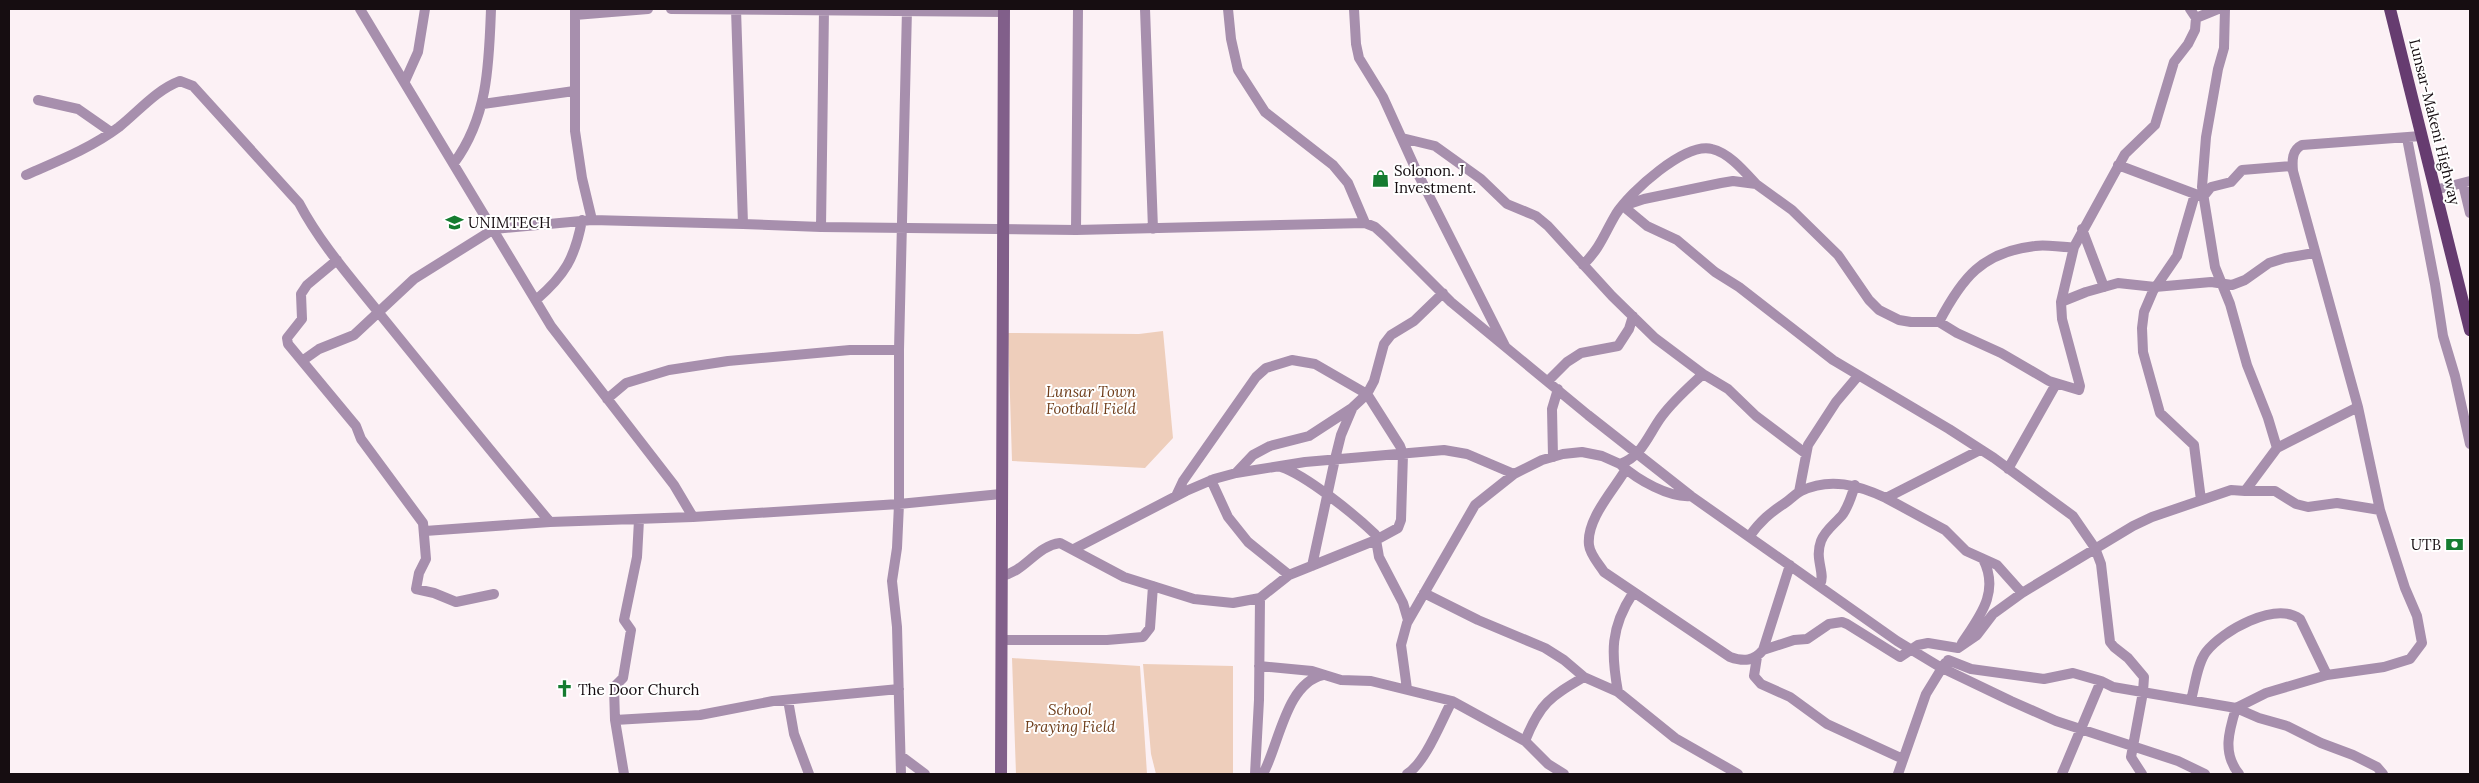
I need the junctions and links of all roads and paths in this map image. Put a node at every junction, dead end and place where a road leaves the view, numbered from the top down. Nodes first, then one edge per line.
1 (360, 9) edge
2 (425, 9) edge
3 (491, 9) edge
4 (648, 9) edge
5 (671, 9) edge
6 (1078, 9) edge
7 (1145, 9) edge
8 (1228, 9) edge
9 (1354, 9) edge
10 (2190, 9) edge
11 (2218, 9) edge
12 (2225, 9) edge
13 (2390, 9) edge
14 (736, 10) edge
15 (824, 10) edge
16 (907, 10) edge
17 (1004, 10) edge
18 (575, 12) edge
19 (2196, 18) junction
20 (405, 81) junction
21 (574, 91) junction
22 (38, 100) dead end
23 (483, 104) junction
24 (111, 132) junction
25 (2421, 136) junction
26 (1402, 138) junction
27 (2407, 138) junction
28 (454, 163) junction
29 (2118, 165) junction
30 (2292, 166) junction
31 (26, 174) dead end
32 (2467, 183) edge
33 (1756, 184) junction
34 (2435, 190) junction
35 (2199, 195) junction
36 (1623, 206) junction
37 (2470, 213) edge
38 (587, 220) junction
39 (1365, 223) junction
40 (743, 224) junction
41 (821, 227) junction
42 (494, 229) junction
43 (902, 229) junction
44 (1002, 229) junction
45 (1152, 229) junction
46 (2082, 229) junction
47 (1076, 230) junction
48 (2074, 247) junction
49 (2314, 253) junction
50 (337, 260) junction
51 (1583, 265) junction
52 (2222, 284) junction
53 (2104, 287) junction
54 (2155, 287) junction
55 (1442, 293) junction
56 (536, 300) junction
57 (2061, 302) junction
58 (379, 313) junction
59 (1633, 316) junction
60 (1938, 322) junction
61 (2470, 330) edge
62 (1507, 349) junction
63 (899, 350) junction
64 (302, 360) junction
65 (1703, 374) junction
66 (1858, 376) junction
67 (1548, 381) junction
68 (2056, 384) junction
69 (1558, 390) junction
70 (1367, 394) junction
71 (607, 399) junction
72 (2358, 407) junction
73 (1352, 408) junction
74 (2470, 444) edge
75 (2277, 448) junction
76 (1980, 450) junction
77 (1806, 453) junction
78 (1403, 454) junction
79 (1552, 457) junction
80 (1335, 459) junction
81 (1628, 464) junction
82 (1278, 466) junction
83 (2008, 469) junction
84 (1236, 473) junction
85 (1514, 474) junction
86 (1211, 480) junction
87 (1855, 486) junction
88 (2244, 491) junction
89 (1798, 492) junction
90 (1001, 494) junction
91 (1176, 496) junction
92 (1692, 496) junction
93 (1328, 497) junction
94 (1886, 498) junction
95 (2202, 500) junction
96 (899, 504) junction
97 (2380, 510) junction
98 (692, 517) junction
99 (639, 520) junction
100 (550, 522) junction
101 (425, 531) junction
102 (1749, 536) junction
103 (1376, 540) junction
104 (2095, 548) junction
105 (1074, 549) junction
106 (1983, 559) junction
107 (1790, 565) junction
108 (1312, 566) junction
109 (1289, 575) junction
110 (1001, 576) junction
111 (1820, 585) junction
112 (1153, 586) junction
113 (2022, 592) junction
114 (1424, 593) junction
115 (1633, 593) junction
116 (494, 594) dead end
117 (1260, 598) junction
118 (1408, 620) junction
119 (1001, 640) junction
120 (1958, 648) junction
121 (1913, 650) junction
122 (1760, 654) junction
123 (1944, 663) junction
124 (1259, 666) junction
125 (1323, 675) junction
126 (2327, 675) junction
127 (1584, 677) junction
128 (2101, 681) junction
129 (899, 689) junction
130 (1407, 689) junction
131 (1618, 692) junction
132 (2143, 692) junction
133 (788, 700) junction
134 (2190, 700) junction
135 (1452, 701) junction
136 (2236, 708) junction
137 (615, 720) junction
138 (2080, 728) junction
139 (1525, 741) junction
140 (2132, 746) junction
141 (901, 756) junction
142 (1903, 760) junction
143 (624, 774) edge
144 (809, 774) edge
145 (900, 774) edge
146 (925, 774) edge
147 (1000, 774) edge
148 (1255, 774) edge
149 (1263, 774) edge
150 (1407, 774) edge
151 (1564, 774) edge
152 (1738, 774) edge
153 (1898, 774) edge
154 (2062, 774) edge
155 (2142, 774) edge
156 (2205, 774) edge
157 (2238, 774) edge
158 (2383, 774) edge

1 - 20 street
2 - 20 street
3 - 23 street
4 - 18 street
5 - 14 street
6 - 47 street
7 - 45 street
8 - 39 street
9 - 26 street
10 - 19 street
11 - 19 street
12 - 35 street
13 - 25 main road, Lunsar-Makeni Highway
14 - 15 street
14 - 40 street
15 - 16 street
15 - 41 street
16 - 17 street
16 - 43 street
17 - 44 street
18 - 21 street
19 - 29 street
20 - 28 street
21 - 23 street
21 - 38 street
22 - 24 street
23 - 28 street
24 - 31 street
24 - 50 street
25 - 27 street
25 - 34 main road, Lunsar-Makeni Highway
26 - 51 street
26 - 62 street
27 - 30 street
27 - 74 street
28 - 42 street
29 - 35 street
29 - 46 street
30 - 35 street
30 - 49 street
32 - 34 street
32 - 37 street
33 - 36 street
33 - 36 street
33 - 60 street
34 - 61 main road, Lunsar-Makeni Highway
35 - 52 street
35 - 54 street
36 - 51 street
36 - 66 street
38 - 40 street
38 - 42 street
38 - 56 street
39 - 45 street
39 - 55 street
40 - 41 street
41 - 43 street
42 - 56 street
42 - 58 street
43 - 44 street
43 - 63 street
44 - 47 street
44 - 90 street
45 - 47 street
46 - 48 street
46 - 53 street
48 - 57 street
48 - 60 street
49 - 52 street
49 - 72 street
50 - 58 street
50 - 64 street
51 - 59 street
52 - 54 street
52 - 75 street
53 - 54 street
53 - 57 street
54 - 95 street
55 - 62 street
55 - 70 street
56 - 71 street
57 - 68 street
58 - 64 street
58 - 100 street
59 - 65 street
59 - 67 street
60 - 68 street
62 - 67 street
63 - 71 street
63 - 96 street
64 - 101 street
65 - 77 street
65 - 81 street
66 - 76 street
66 - 77 street
67 - 69 street
68 - 83 street
69 - 79 street
69 - 81 street
70 - 73 street
70 - 78 street
70 - 91 street
71 - 98 street
72 - 75 street
72 - 97 street
73 - 80 street
73 - 84 street
75 - 88 street
76 - 83 street
76 - 94 street
77 - 89 street
78 - 80 street
78 - 85 street
78 - 103 street
79 - 81 street
79 - 85 street
80 - 82 street
80 - 93 street
81 - 92 street
81 - 92 street
81 - 115 street
82 - 84 street
82 - 93 street
83 - 104 street
84 - 86 street
85 - 114 street
86 - 91 street
86 - 109 street
87 - 89 street
87 - 94 street
87 - 111 street
88 - 95 street
88 - 97 street
89 - 102 street
90 - 96 street
90 - 110 street
91 - 105 street
92 - 102 street
93 - 103 street
93 - 108 street
94 - 106 street
95 - 104 street
96 - 98 street
96 - 129 street
97 - 126 street
98 - 99 street
99 - 100 street
99 - 137 street
100 - 101 street
101 - 116 street
102 - 107 street
103 - 108 street
103 - 118 street
104 - 113 street
104 - 132 street
105 - 110 street
105 - 112 street
106 - 113 street
106 - 120 street
107 - 111 street
107 - 122 street
108 - 109 street
109 - 117 street
110 - 119 street
111 - 121 street
112 - 117 street
112 - 119 street
113 - 120 street
114 - 118 street
114 - 127 street
115 - 122 street
115 - 131 street
117 - 124 street
118 - 130 street
119 - 147 street
120 - 121 street
120 - 123 street
121 - 122 street
121 - 123 street
122 - 142 street
123 - 128 street
123 - 138 street
123 - 142 street
124 - 125 street
124 - 148 street
125 - 130 street
125 - 149 street
126 - 134 street
126 - 136 street
127 - 131 street
127 - 139 street
128 - 132 street
128 - 138 street
129 - 133 street
129 - 141 street
130 - 135 street
131 - 152 street
132 - 134 street
132 - 140 street
133 - 137 street
133 - 144 street
134 - 136 street
135 - 139 street
135 - 150 street
136 - 157 street
136 - 158 street
137 - 143 street
138 - 140 street
138 - 154 street
139 - 151 street
140 - 155 street
140 - 156 street
141 - 145 street
141 - 146 street
142 - 153 street

